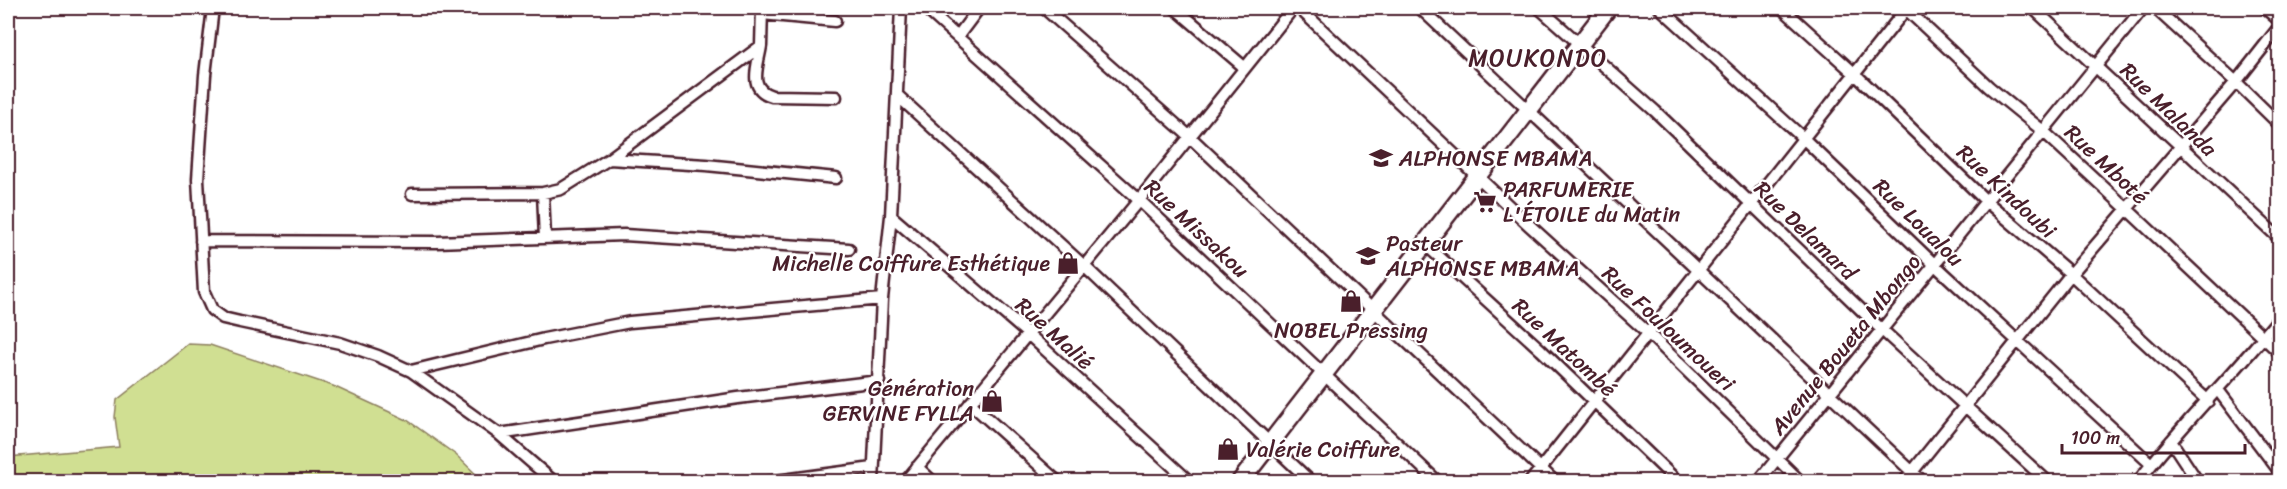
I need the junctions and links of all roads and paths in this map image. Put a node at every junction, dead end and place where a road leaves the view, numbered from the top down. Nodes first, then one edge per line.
1 (213, 8) edge
2 (901, 8) edge
3 (925, 8) edge
4 (979, 8) edge
5 (1044, 8) edge
6 (1175, 8) edge
7 (1293, 8) edge
8 (1299, 8) edge
9 (1420, 8) edge
10 (1539, 8) edge
11 (1608, 8) edge
12 (1660, 8) edge
13 (1782, 8) edge
14 (1906, 8) edge
15 (2033, 8) edge
16 (2143, 8) edge
17 (2155, 8) edge
18 (2265, 8) edge
19 (762, 11) edge
20 (836, 21) dead end
21 (2280, 21) edge
22 (2280, 26) edge
23 (958, 36) junction
24 (1579, 45) junction
25 (761, 46) junction
26 (2096, 66) junction
27 (1244, 67) junction
28 (1854, 73) junction
29 (2236, 82) junction
30 (898, 96) junction
31 (836, 97) dead end
32 (1529, 108) junction
33 (2280, 125) edge
34 (2043, 131) junction
35 (1188, 136) junction
36 (1802, 137) junction
37 (2180, 147) junction
38 (609, 159) junction
39 (1477, 174) junction
40 (836, 178) dead end
41 (543, 193) junction
42 (412, 194) dead end
43 (1139, 200) junction
44 (1986, 201) junction
45 (1750, 204) junction
46 (2127, 208) junction
47 (891, 216) junction
48 (545, 238) junction
49 (2280, 239) edge
50 (201, 241) junction
51 (1424, 243) junction
52 (849, 249) dead end
53 (1935, 265) junction
54 (1084, 266) junction
55 (1700, 269) junction
56 (2071, 274) junction
57 (882, 299) junction
58 (1374, 309) junction
59 (2280, 317) edge
60 (1881, 329) junction
61 (1647, 332) junction
62 (1028, 333) junction
63 (2264, 337) junction
64 (2018, 342) junction
65 (2280, 352) edge
66 (411, 370) junction
67 (1324, 374) junction
68 (879, 381) junction
69 (2218, 390) junction
70 (1829, 391) junction
71 (1593, 400) junction
72 (2208, 401) junction
73 (970, 403) junction
74 (1966, 406) junction
75 (499, 434) junction
76 (2171, 441) junction
77 (1270, 442) junction
78 (1777, 458) junction
79 (2151, 464) junction
80 (873, 468) junction
81 (917, 468) junction
82 (1541, 469) junction
83 (1912, 471) junction
84 (2280, 472) edge
85 (554, 482) edge
86 (768, 482) edge
87 (873, 482) edge
88 (905, 482) edge
89 (933, 482) edge
90 (1058, 482) edge
91 (1190, 482) edge
92 (1240, 482) edge
93 (1311, 482) edge
94 (1438, 482) edge
95 (1530, 482) edge
96 (1555, 482) edge
97 (1678, 482) edge
98 (1758, 482) edge
99 (1801, 482) edge
100 (1904, 482) edge
101 (1923, 482) edge
102 (2048, 482) edge
103 (2138, 482) edge
104 (2198, 482) edge

1 - 50 street
2 - 30 street
3 - 23 street, Rue Missakou
4 - 23 street
5 - 35 street
6 - 27 street
7 - 27 street
8 - 39 street, Rue Fouloumoueri
9 - 32 street
10 - 24 street, Rue Delamard
11 - 24 main road
12 - 36 street, Rue Loualou
13 - 28 street, Rue Kindoubi
14 - 28 street
14 - 34 street, Rue Mboté
15 - 26 street, Rue Malanda
16 - 26 street, Avenue Boueta Mbongo
17 - 29 street
18 - 21 street
19 - 20 street
19 - 25 street
22 - 29 street
23 - 43 street, Rue Missakou
24 - 32 main road
24 - 45 street, Rue Delamard
25 - 31 street
25 - 38 street
26 - 34 street, Avenue Boueta Mbongo
26 - 37 street, Rue Malanda
27 - 35 street
28 - 36 street
28 - 44 street, Rue Kindoubi
29 - 33 street
29 - 37 street
30 - 47 street
30 - 54 street
32 - 39 main road
32 - 55 street
34 - 44 street, Avenue Boueta Mbongo
34 - 46 street, Rue Mboté
35 - 43 street
35 - 58 street
36 - 45 street
36 - 53 street, Rue Loualou
37 - 46 street
37 - 49 street, Rue Malanda
38 - 40 street
38 - 41 street
39 - 51 main road
39 - 61 street, Rue Fouloumoueri
41 - 42 street
41 - 48 street
43 - 54 street
43 - 67 street, Rue Missakou
44 - 53 street, Avenue Boueta Mbongo
44 - 56 street, Rue Kindoubi
45 - 55 street
45 - 60 street, Rue Delamard
46 - 56 street
46 - 63 street, Rue Mboté
47 - 57 street
47 - 62 street, Rue Malié
48 - 50 street
48 - 52 street
50 - 66 street
51 - 58 main road
51 - 71 street, Rue Matombé
53 - 60 street, Avenue Boueta Mbongo
53 - 64 street, Rue Loualou
54 - 62 street
54 - 77 street
55 - 61 street
55 - 70 street
56 - 64 street
56 - 72 street, Rue Kindoubi
57 - 66 street
57 - 68 street
58 - 67 main road
58 - 82 street
59 - 63 street
60 - 70 street, Avenue Boueta Mbongo
60 - 74 street, Rue Delamard
61 - 71 street
61 - 78 street, Rue Fouloumoueri
62 - 73 street
62 - 91 street, Rue Malié
63 - 65 street, Rue Mboté
63 - 69 street
64 - 74 street
64 - 79 street, Rue Loualou
66 - 75 street
67 - 77 main road
67 - 94 street, Rue Missakou
68 - 75 street
68 - 80 street
69 - 72 street
69 - 84 street
70 - 78 street, Avenue Boueta Mbongo
70 - 83 street
71 - 82 street
71 - 97 street, Rue Matombé
72 - 76 street
73 - 81 street
73 - 90 street
74 - 83 street
74 - 102 street, Rue Delamard
75 - 85 street
76 - 79 street
76 - 104 street
77 - 92 main road
77 - 93 street
78 - 98 street, Avenue Boueta Mbongo
78 - 99 street, Rue Fouloumoueri
79 - 103 street
80 - 86 street
80 - 87 street
81 - 88 street
81 - 89 street
82 - 95 street
82 - 96 street
83 - 100 street
83 - 101 street

